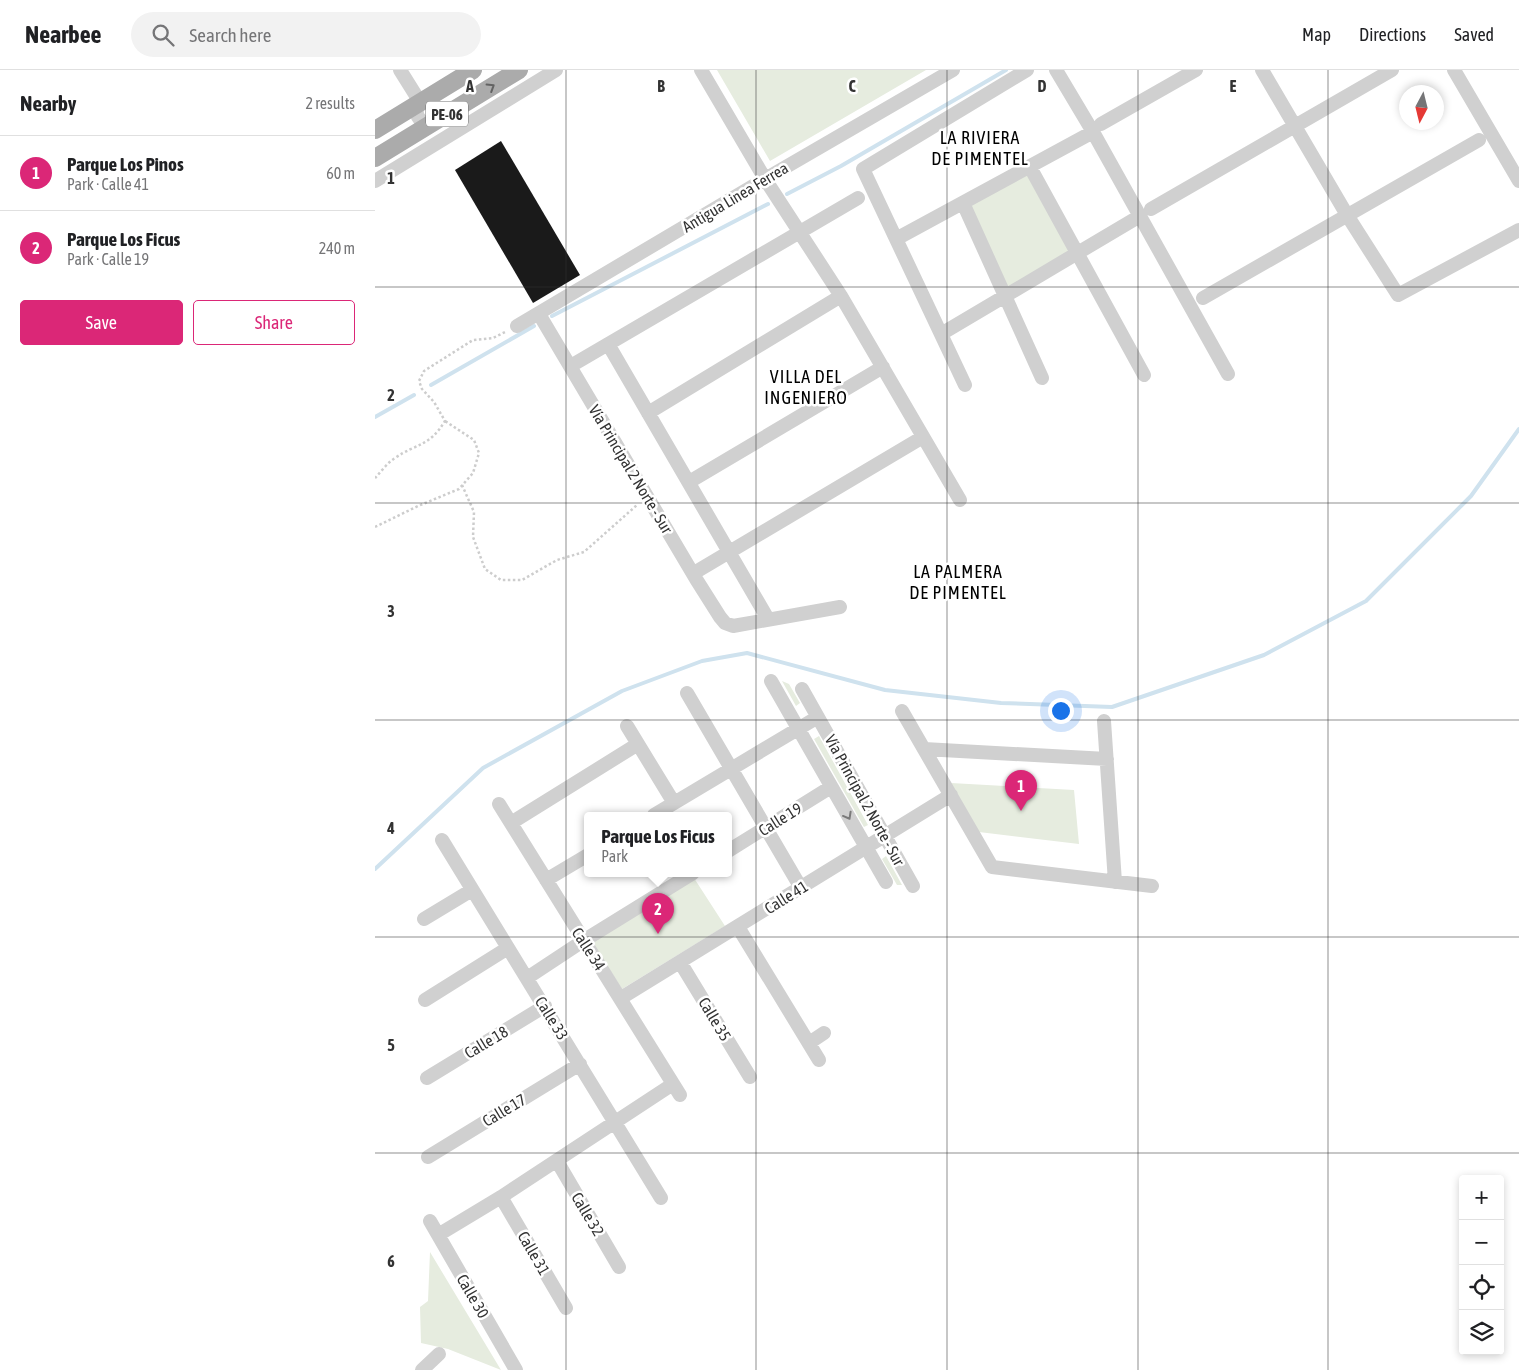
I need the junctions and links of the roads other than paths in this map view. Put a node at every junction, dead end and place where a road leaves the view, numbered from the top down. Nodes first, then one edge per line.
1 (400, 70) edge
2 (473, 70) edge
3 (519, 70) edge
4 (556, 70) edge
5 (701, 70) edge
6 (953, 70) edge
7 (1027, 70) edge
8 (1056, 70) edge
9 (1197, 70) edge
10 (1262, 70) edge
11 (1392, 70) edge
12 (1453, 70) edge
13 (420, 102) junction
14 (431, 124) junction
15 (1295, 126) junction
16 (1097, 128) junction
17 (375, 130) edge
18 (1479, 140) dead end
19 (375, 158) edge
20 (1030, 167) junction
21 (765, 179) junction
22 (375, 181) edge
23 (1519, 181) edge
24 (858, 198) dead end
25 (963, 203) junction
26 (1145, 212) junction
27 (1347, 215) junction
28 (1519, 230) edge
29 (799, 232) junction
30 (896, 240) junction
31 (1078, 253) junction
32 (841, 296) junction
33 (1005, 296) junction
34 (1203, 298) dead end
35 (539, 314) junction
36 (517, 326) road end
37 (941, 334) junction
38 (609, 344) junction
39 (574, 364) dead end
40 (883, 367) junction
41 (1228, 374) dead end
42 (1144, 375) dead end
43 (1042, 378) dead end
44 (965, 385) dead end
45 (648, 413) junction
46 (923, 437) junction
47 (689, 482) junction
48 (960, 500) dead end
49 (729, 552) junction
50 (699, 570) dead end
51 (840, 607) dead end
52 (768, 619) junction
53 (771, 681) dead end
54 (802, 689) dead end
55 (687, 694) dead end
56 (902, 711) dead end
57 (819, 717) junction
58 (1104, 721) dead end
59 (627, 726) dead end
60 (798, 728) junction
61 (638, 744) junction
62 (924, 749) junction
63 (1107, 759) junction
64 (731, 770) junction
65 (831, 787) junction
66 (951, 795) junction
67 (674, 803) junction
68 (499, 804) dead end
69 (659, 812) edge
70 (511, 823) junction
71 (765, 828) junction
72 (885, 835) junction
73 (442, 840) dead end
74 (865, 848) junction
75 (732, 849) edge
76 (584, 857) edge
77 (687, 877) edge
78 (546, 880) junction
79 (886, 882) dead end
80 (1115, 882) junction
81 (913, 886) dead end
82 (1152, 886) dead end
83 (801, 888) junction
84 (472, 890) junction
85 (424, 919) dead end
86 (738, 927) junction
87 (583, 941) junction
88 (508, 948) junction
89 (680, 962) junction
90 (527, 978) junction
91 (621, 998) junction
92 (425, 1000) dead end
93 (545, 1006) junction
94 (825, 1033) dead end
95 (809, 1043) junction
96 (819, 1060) dead end
97 (580, 1064) junction
98 (750, 1077) dead end
99 (427, 1078) dead end
100 (615, 1122) junction
101 (428, 1157) dead end
102 (557, 1161) junction
103 (501, 1197) junction
104 (661, 1198) dead end
105 (430, 1221) dead end
106 (438, 1235) junction
107 (619, 1267) dead end
108 (567, 1308) dead end
109 (439, 1354) dead end
110 (423, 1370) edge
111 (516, 1370) edge

1 - 13 street
2 - 13 main road, PE-06
14 -> 3 main road, PE-06
4 - 22 street
5 - 21 street
6 - 21 street, Antigua Linea Ferrea
7 - 30 street
8 - 16 street
9 - 16 street
10 - 15 street
11 - 15 street
12 - 23 street
13 - 14 street
13 - 17 main road, PE-06
14 - 19 main road, PE-06
15 - 26 street
15 - 27 street
16 - 20 street
16 - 26 street
18 - 27 street
20 - 25 street
20 - 31 street
21 - 29 street
21 - 35 street, Antigua Linea Ferrea
24 - 29 street
25 - 30 street
25 - 33 street
26 - 31 street
26 - 41 street
27 - 28 street
27 - 34 street
29 - 32 street
29 - 38 street
30 - 37 street
31 - 33 street
31 - 42 street
32 - 40 street
32 - 45 street
33 - 37 street
33 - 43 street
35 - 36 street, Antigua Linea Ferrea
35 - 52 street, Vía Principal 2 Norte - Sur
37 - 44 street
38 - 39 street
38 - 45 street
40 - 46 street
40 - 47 street
45 - 47 street
46 - 48 street
46 - 49 street
47 - 49 street
49 - 50 street
49 - 52 street
51 - 52 street
53 - 60 street, Vía Principal 2 Norte - Sur
54 - 57 street, Vía Principal 2 Norte - Sur
55 - 64 street
56 - 62 street
57 - 60 street
57 - 72 street, Vía Principal 2 Norte - Sur
58 - 63 street
59 - 61 street
60 - 64 street
60 - 65 street, Vía Principal 2 Norte - Sur
61 - 67 street
61 - 70 street
62 - 63 street
62 - 66 street
63 - 80 street
64 - 67 street
64 - 71 street
65 - 71 street, Calle 19
65 -> 74 street, Vía Principal 2 Norte - Sur
66 - 72 street, Calle 41
66 - 80 street
67 - 69 street
68 - 70 street, Calle 34
70 - 78 street, Calle 34
71 - 75 street, Calle 19
71 - 83 street
72 - 74 street, Calle 41
72 - 81 street, Vía Principal 2 Norte - Sur
73 - 84 street, Calle 33
74 - 79 street, Vía Principal 2 Norte - Sur
74 - 83 street, Calle 41
76 - 78 street
77 - 87 street
78 - 87 street, Calle 34
80 - 82 street
83 - 86 street, Calle 41
84 - 85 street
84 - 88 street, Calle 33
86 - 89 street, Calle 41
86 - 95 street
87 - 90 street
87 - 91 street, Calle 34
88 - 90 street, Calle 33
88 - 92 street
89 - 91 street, Calle 41
89 - 98 street, Calle 35
90 - 93 street, Calle 33
91 - 100 street, Calle 34
93 - 97 street, Calle 33
93 - 99 street, Calle 18
94 - 95 street
95 - 96 street
97 - 100 street, Calle 33
97 - 101 street, Calle 17
100 - 102 street
100 - 104 street, Calle 33
102 - 103 street
102 - 107 street, Calle 32
103 - 106 street
103 - 108 street, Calle 31
105 - 106 street, Calle 30
106 - 111 street, Calle 30
109 - 110 street

